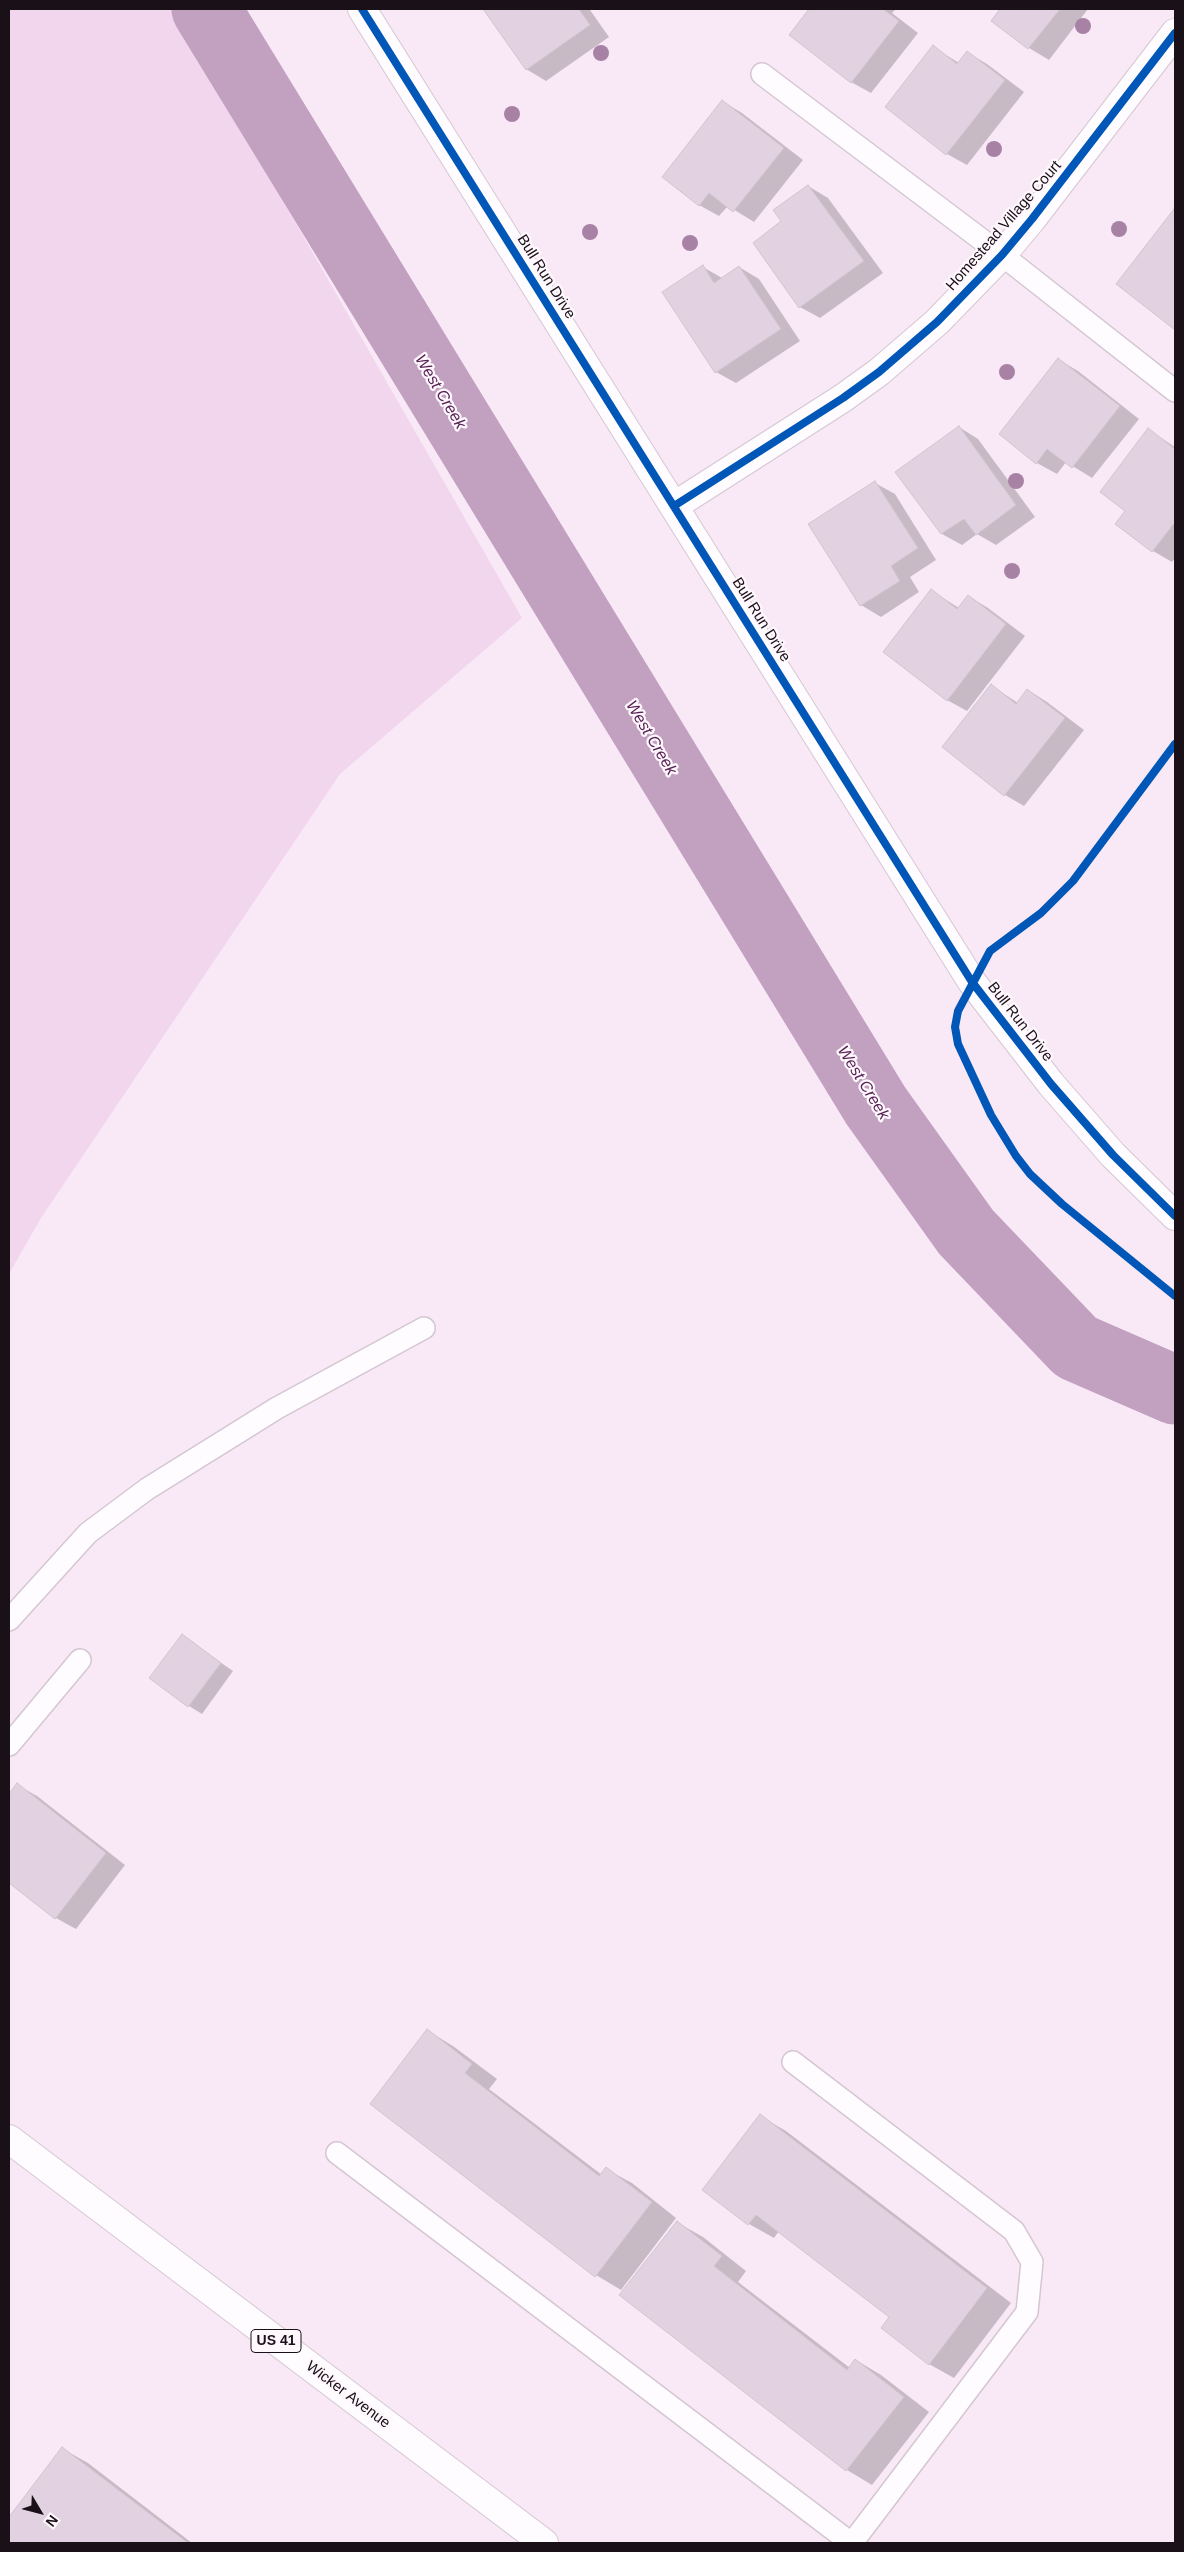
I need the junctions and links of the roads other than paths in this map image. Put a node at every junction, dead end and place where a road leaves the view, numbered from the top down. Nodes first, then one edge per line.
1 (362, 9) edge
2 (1175, 33) edge
3 (762, 74) dead end
4 (1002, 255) junction
5 (1175, 390) edge
6 (674, 506) junction
7 (1175, 1216) edge
8 (424, 1328) dead end
9 (9, 1620) edge
10 (80, 1660) dead end
11 (9, 1745) edge
12 (793, 2062) dead end
13 (9, 2139) edge
14 (337, 2152) dead end
15 (544, 2543) edge
16 (851, 2543) edge

1 - 6 main road, Bull Run Drive
2 - 4 main road, Homestead Village Court
3 - 4 lane
4 - 5 lane
4 - 6 main road, Homestead Village Court
6 - 7 main road, Bull Run Drive
8 - 9 lane
10 - 11 lane
12 - 16 lane
13 - 15 main road, Wicker Avenue / US 41
14 - 16 lane

